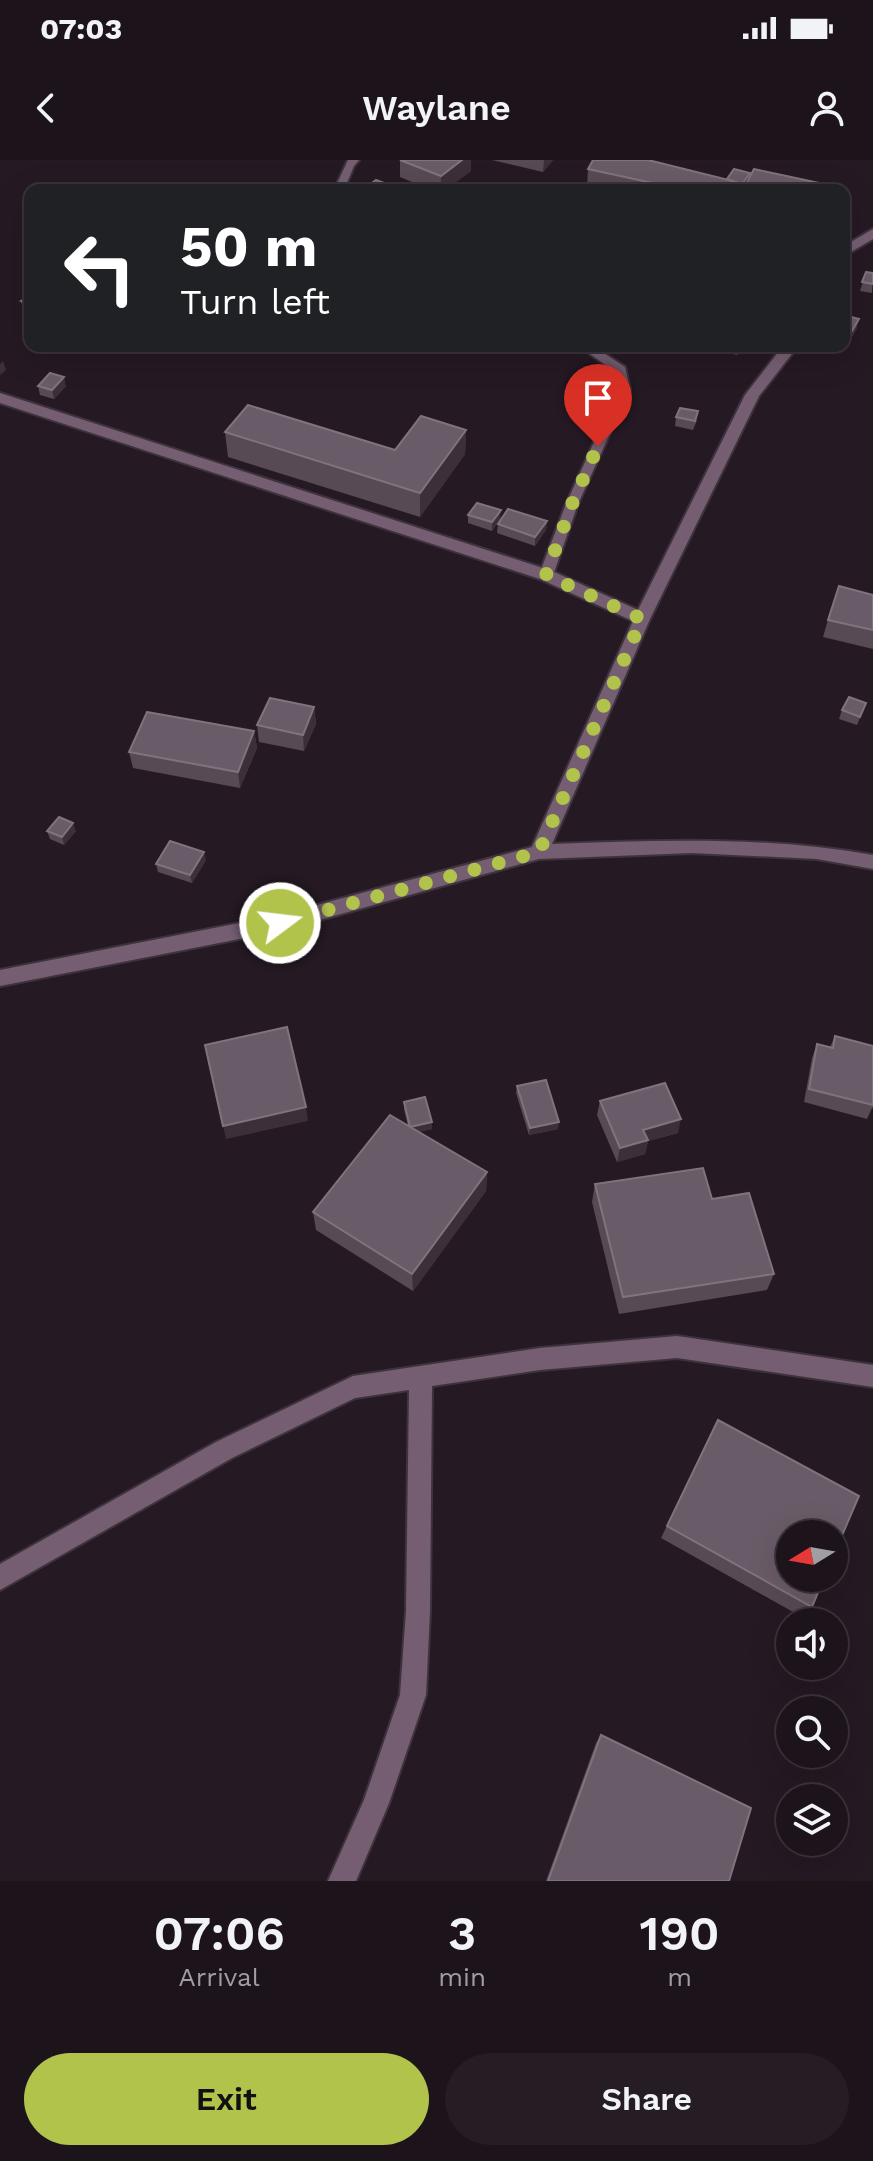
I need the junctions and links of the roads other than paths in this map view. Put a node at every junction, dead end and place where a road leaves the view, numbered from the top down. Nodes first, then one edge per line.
1 (354, 160) edge
2 (341, 184) edge
3 (873, 233) edge
4 (850, 248) edge
5 (594, 352) edge
6 (786, 352) edge
7 (0, 398) edge
8 (546, 575) junction
9 (642, 619) junction
10 (539, 852) junction
11 (873, 862) edge
12 (0, 978) edge
13 (873, 1376) edge
14 (421, 1377) junction
15 (0, 1578) edge
16 (342, 1881) edge

1 - 2 lane
3 - 4 street
5 - 8 lane
6 - 9 street
7 - 8 street
8 - 9 street
9 - 10 street
10 - 11 street
10 - 12 street
13 - 14 street
14 - 15 street
14 - 16 street

